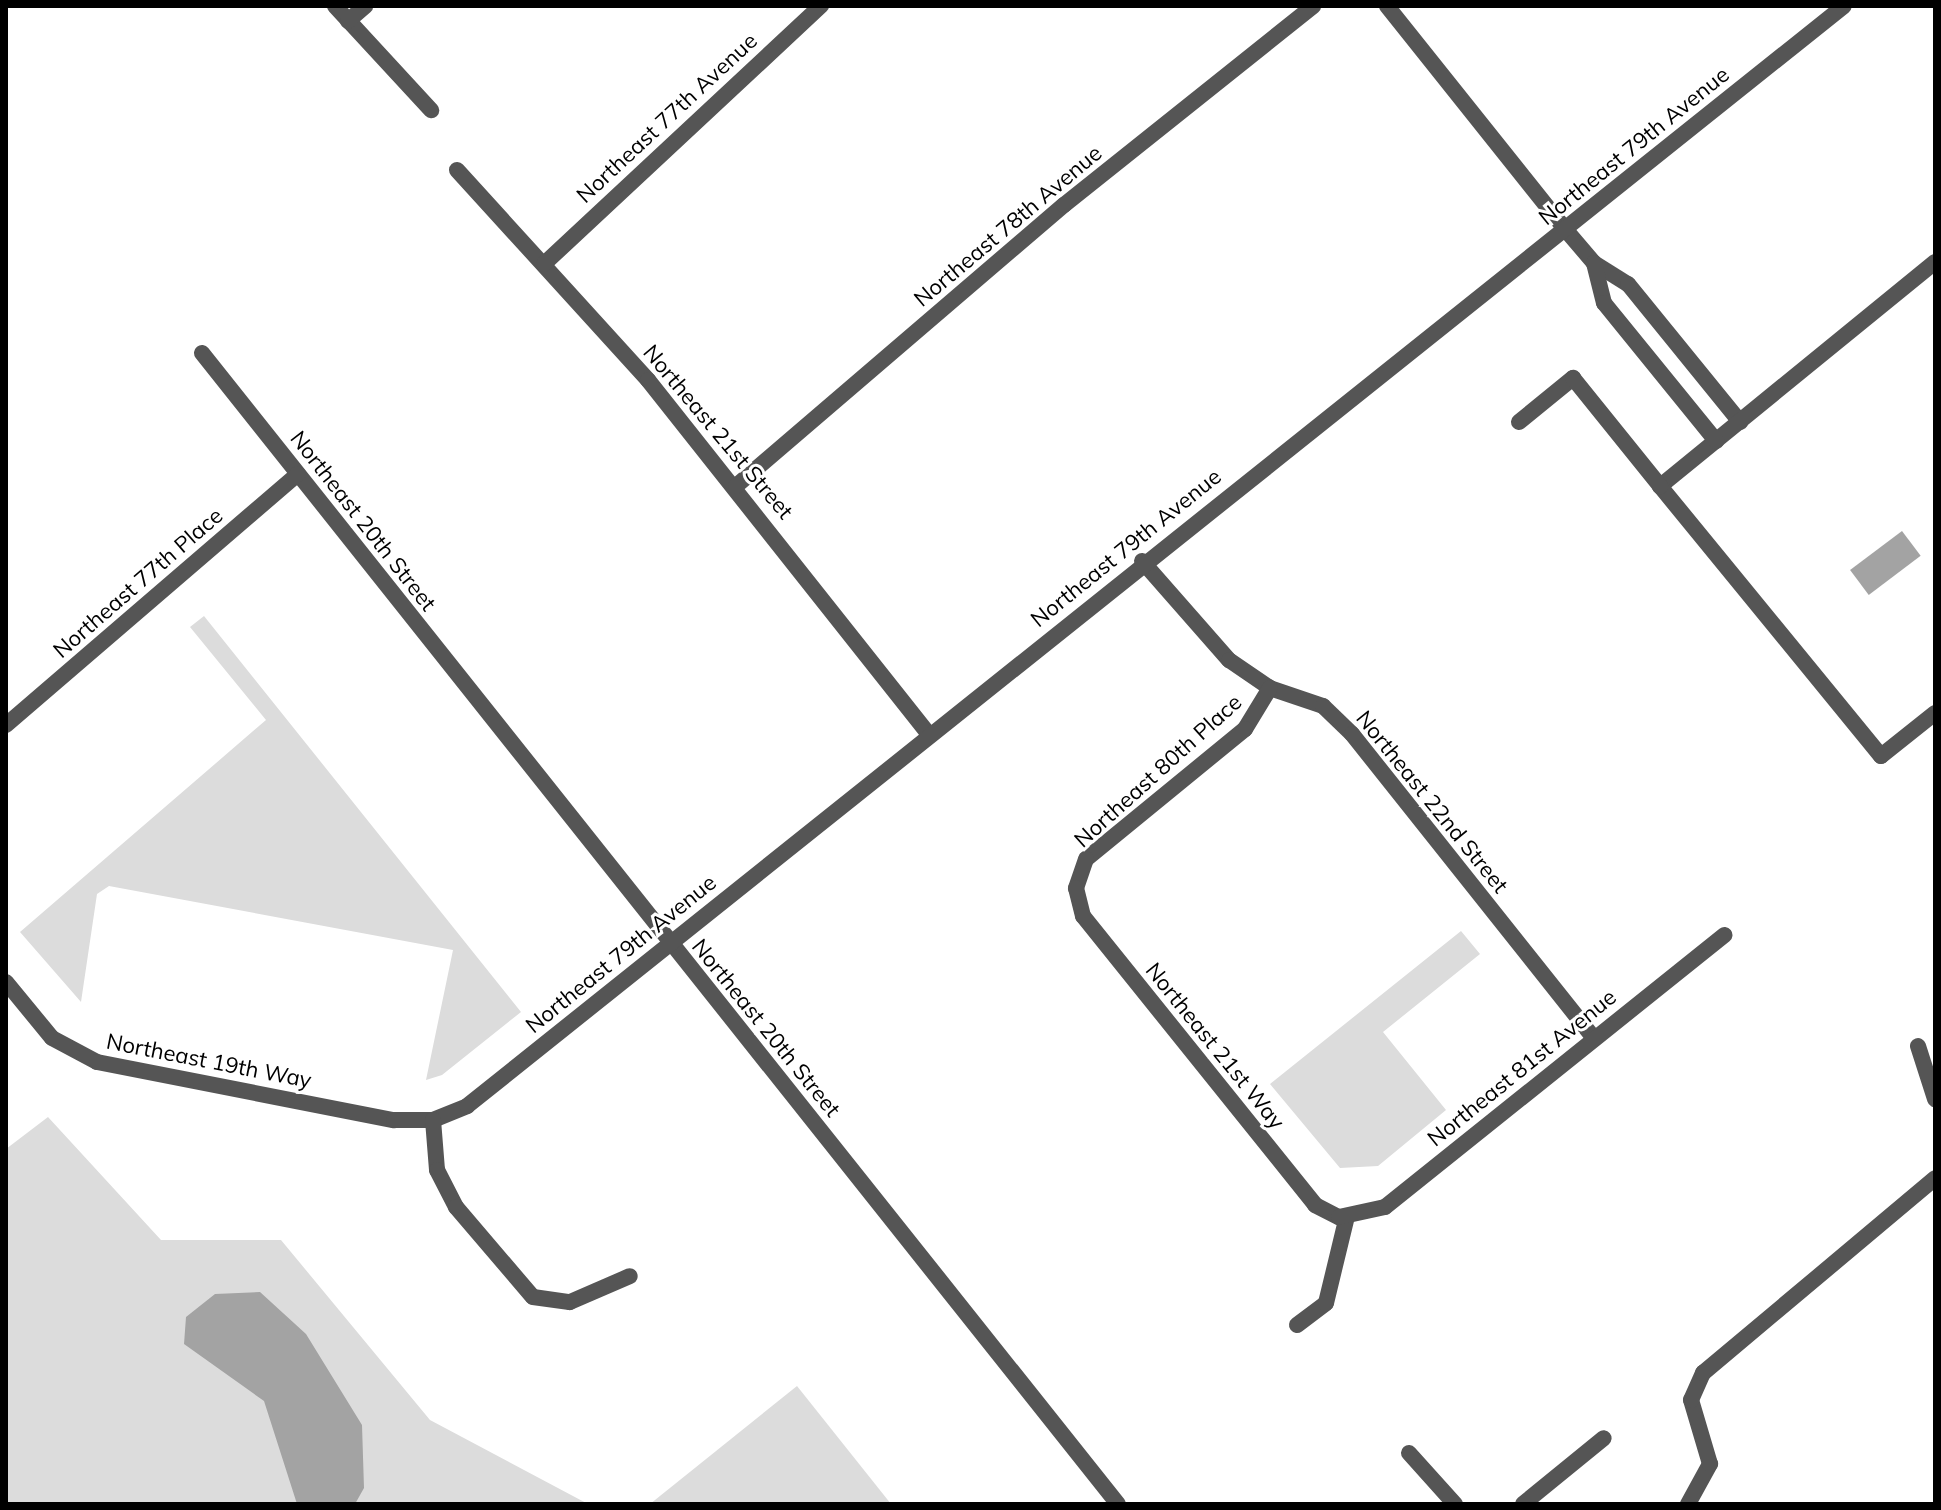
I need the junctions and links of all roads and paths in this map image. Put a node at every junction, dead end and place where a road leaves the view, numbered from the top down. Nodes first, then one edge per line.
1 (335, 6) edge
2 (365, 6) edge
3 (821, 6) edge
4 (1313, 6) edge
5 (1387, 6) edge
6 (1844, 6) edge
7 (348, 21) junction
8 (431, 110) dead end
9 (457, 170) dead end
10 (1565, 229) junction
11 (1935, 262) edge
12 (1594, 263) junction
13 (544, 264) junction
14 (202, 353) dead end
15 (1519, 422) dead end
16 (1740, 422) junction
17 (1716, 441) junction
18 (298, 474) junction
19 (736, 486) junction
20 (1660, 486) junction
21 (1142, 561) junction
22 (1270, 688) junction
23 (1935, 713) edge
24 (6, 725) edge
25 (929, 734) junction
26 (1076, 888) joint
27 (1724, 935) dead end
28 (670, 943) junction
29 (6, 982) edge
30 (1594, 1038) junction
31 (1918, 1046) dead end
32 (1935, 1099) edge
33 (433, 1120) junction
34 (1935, 1178) edge
35 (1343, 1217) junction
36 (630, 1276) dead end
37 (1297, 1325) dead end
38 (1604, 1438) dead end
39 (1409, 1453) dead end
40 (1118, 1504) edge
41 (1455, 1504) edge
42 (1523, 1504) edge
43 (1688, 1504) edge

1 - 7 street
2 - 7 street
3 - 13 street, Northeast 77th Avenue
4 - 19 street, Northeast 78th Avenue
5 - 10 street
6 - 10 street, Northeast 79th Avenue
7 - 8 street
9 - 13 street, Northeast 21st Street
10 - 12 street
10 - 21 street, Northeast 79th Avenue
11 - 16 street
12 - 16 street
12 - 17 street
13 - 19 street, Northeast 21st Street
14 - 18 street, Northeast 20th Street
15 - 20 street
16 - 17 street
17 - 20 street
18 - 24 street, Northeast 77th Place
18 - 28 street, Northeast 20th Street
19 - 25 street, Northeast 21st Street
20 - 23 street
21 - 22 street, Northeast 22nd Street
21 - 25 street, Northeast 79th Avenue
22 - 26 street, Northeast 80th Place
22 - 30 street, Northeast 22nd Street
25 - 28 street, Northeast 79th Avenue
26 - 35 street, Northeast 21st Way
27 - 30 street, Northeast 81st Avenue
28 - 33 street, Northeast 79th Avenue
28 - 40 street, Northeast 20th Street
29 - 33 street, Northeast 19th Way
30 - 35 street, Northeast 81st Avenue
31 - 32 street
33 - 36 street
34 - 43 street
35 - 37 street
38 - 42 street
39 - 41 street

